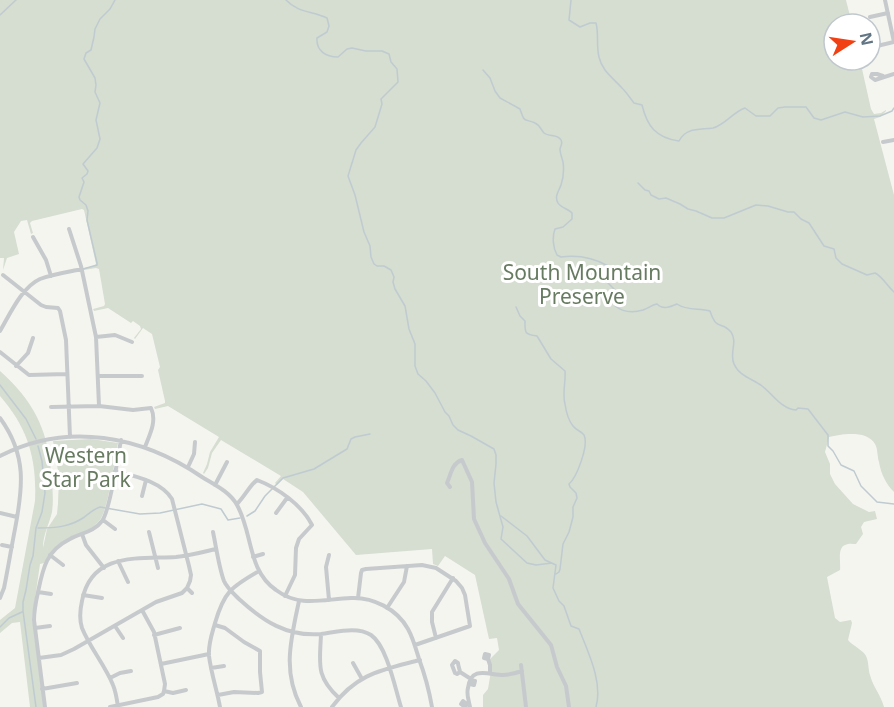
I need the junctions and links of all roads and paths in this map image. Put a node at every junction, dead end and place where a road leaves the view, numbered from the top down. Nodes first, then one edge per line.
1 (885, 0) edge
2 (894, 10) edge
3 (888, 12) junction
4 (882, 14) edge
5 (894, 42) edge
6 (894, 74) edge
7 (883, 76) dead end
8 (894, 140) edge
9 (883, 142) dead end
10 (69, 229) dead end
11 (33, 237) dead end
12 (82, 269) junction
13 (3, 275) dead end
14 (51, 276) junction
15 (24, 291) junction
16 (0, 314) edge
17 (7, 318) junction
18 (0, 331) edge
19 (96, 337) junction
20 (33, 338) dead end
21 (132, 342) dead end
22 (0, 352) edge
23 (16, 366) junction
24 (67, 374) junction
25 (33, 375) junction
26 (142, 375) dead end
27 (98, 376) junction
28 (32, 381) dead end
29 (69, 406) junction
30 (99, 406) junction
31 (51, 407) dead end
32 (0, 418) edge
33 (70, 437) junction
34 (121, 440) junction
35 (195, 442) dead end
36 (145, 447) junction
37 (16, 449) junction
38 (0, 456) edge
39 (227, 462) dead end
40 (188, 467) junction
41 (115, 471) junction
42 (146, 480) junction
43 (215, 485) junction
44 (450, 487) dead end
45 (142, 495) dead end
46 (287, 498) junction
47 (237, 504) junction
48 (0, 513) edge
49 (276, 513) dead end
50 (17, 517) junction
51 (103, 520) junction
52 (115, 529) dead end
53 (149, 532) dead end
54 (213, 532) dead end
55 (82, 534) junction
56 (2, 545) dead end
57 (12, 547) junction
58 (217, 549) junction
59 (262, 554) dead end
60 (50, 555) junction
61 (187, 555) junction
62 (329, 555) dead end
63 (253, 557) junction
64 (155, 558) junction
65 (118, 561) junction
66 (63, 565) dead end
67 (407, 566) junction
68 (104, 568) junction
69 (158, 568) dead end
70 (259, 571) junction
71 (453, 578) junction
72 (128, 582) dead end
73 (187, 588) junction
74 (230, 591) junction
75 (38, 592) junction
76 (192, 593) dead end
77 (51, 594) dead end
78 (83, 595) junction
79 (285, 596) junction
80 (0, 597) edge
81 (102, 598) dead end
82 (358, 598) junction
83 (329, 600) junction
84 (299, 601) junction
85 (387, 608) junction
86 (142, 610) junction
87 (214, 624) junction
88 (50, 626) dead end
89 (115, 626) junction
90 (35, 628) junction
91 (180, 628) dead end
92 (293, 632) junction
93 (321, 634) junction
94 (154, 635) junction
95 (123, 638) dead end
96 (436, 638) junction
97 (89, 641) junction
98 (415, 645) junction
99 (209, 654) junction
100 (39, 658) junction
101 (488, 659) dead end
102 (420, 660) junction
103 (353, 663) dead end
104 (161, 664) junction
105 (521, 665) dead end
106 (224, 666) dead end
107 (212, 668) junction
108 (389, 668) junction
109 (130, 671) dead end
110 (522, 671) junction
111 (460, 672) dead end
112 (490, 673) junction
113 (110, 678) junction
114 (362, 679) junction
115 (470, 680) junction
116 (77, 683) dead end
117 (42, 689) junction
118 (186, 690) dead end
119 (164, 691) junction
120 (218, 695) junction
121 (339, 698) junction
122 (469, 705) edge
123 (118, 706) edge
124 (45, 707) edge
125 (110, 707) edge
126 (220, 707) edge
127 (301, 707) edge
128 (332, 707) edge
129 (400, 707) edge
130 (432, 707) edge
131 (526, 707) edge
132 (569, 707) edge

1 - 3 street
2 - 3 street
3 - 4 street
3 - 5 street
6 - 7 street
8 - 9 street
10 - 12 street
11 - 14 street
12 - 14 street
12 - 19 street
13 - 15 street
14 - 15 street
15 - 17 street
15 - 24 street
16 - 17 street
17 - 18 street
19 - 21 street
19 - 27 street
20 - 23 street
22 - 23 street
23 - 25 street
24 - 25 street
24 - 29 street
25 - 28 street
26 - 27 street
27 - 30 street
29 - 30 street
29 - 31 street
29 - 33 street
30 - 36 street
32 - 37 street
33 - 34 street
33 - 37 street
34 - 36 street
34 - 41 street
35 - 40 street
36 - 40 street
37 - 38 street
37 - 50 street
39 - 43 street
40 - 43 street
41 - 42 street
41 - 51 street
42 - 45 street
42 - 61 street
43 - 47 street
44 - 132 street
46 - 47 street
46 - 49 street
46 - 79 street
47 - 63 street
48 - 50 street
50 - 57 street
51 - 52 street
51 - 55 street
53 - 64 street
54 - 58 street
55 - 60 street
55 - 68 street
56 - 57 street
57 - 80 street
58 - 61 street
58 - 74 street
59 - 63 street
60 - 66 street
60 - 75 street
61 - 64 street
61 - 73 street
62 - 83 street
63 - 70 street
64 - 65 street
64 - 69 street
65 - 68 street
65 - 72 street
67 - 71 street
67 - 82 street
67 - 85 street
68 - 78 street
70 - 74 street
70 - 79 street
71 - 96 street
71 - 96 street
73 - 76 street
73 - 86 street
74 - 87 street
74 - 92 street
75 - 77 street
75 - 90 street
78 - 81 street
78 - 97 street
79 - 84 street
82 - 83 street
82 - 85 street
83 - 84 street
84 - 92 street
85 - 98 street
86 - 89 street
86 - 94 street
87 - 99 street
87 - 120 street
88 - 90 street
89 - 95 street
89 - 97 street
90 - 100 street
91 - 94 street
92 - 93 street
92 - 127 street
93 - 108 street
93 - 121 street
94 - 104 street
96 - 98 street
97 - 100 street
97 - 113 street
98 - 102 street
99 - 104 street
99 - 107 street
100 - 117 street
101 - 112 street
102 - 108 street
102 - 130 street
103 - 114 street
104 - 119 street
105 - 110 street
106 - 107 street
107 - 120 street
108 - 114 street
108 - 129 street
109 - 113 street
110 - 112 street
110 - 131 street
111 - 115 street
112 - 115 street
113 - 123 street
114 - 121 street
115 - 122 street
116 - 117 street
117 - 124 street
118 - 119 street
119 - 123 street
120 - 126 street
121 - 128 street
123 - 125 street

